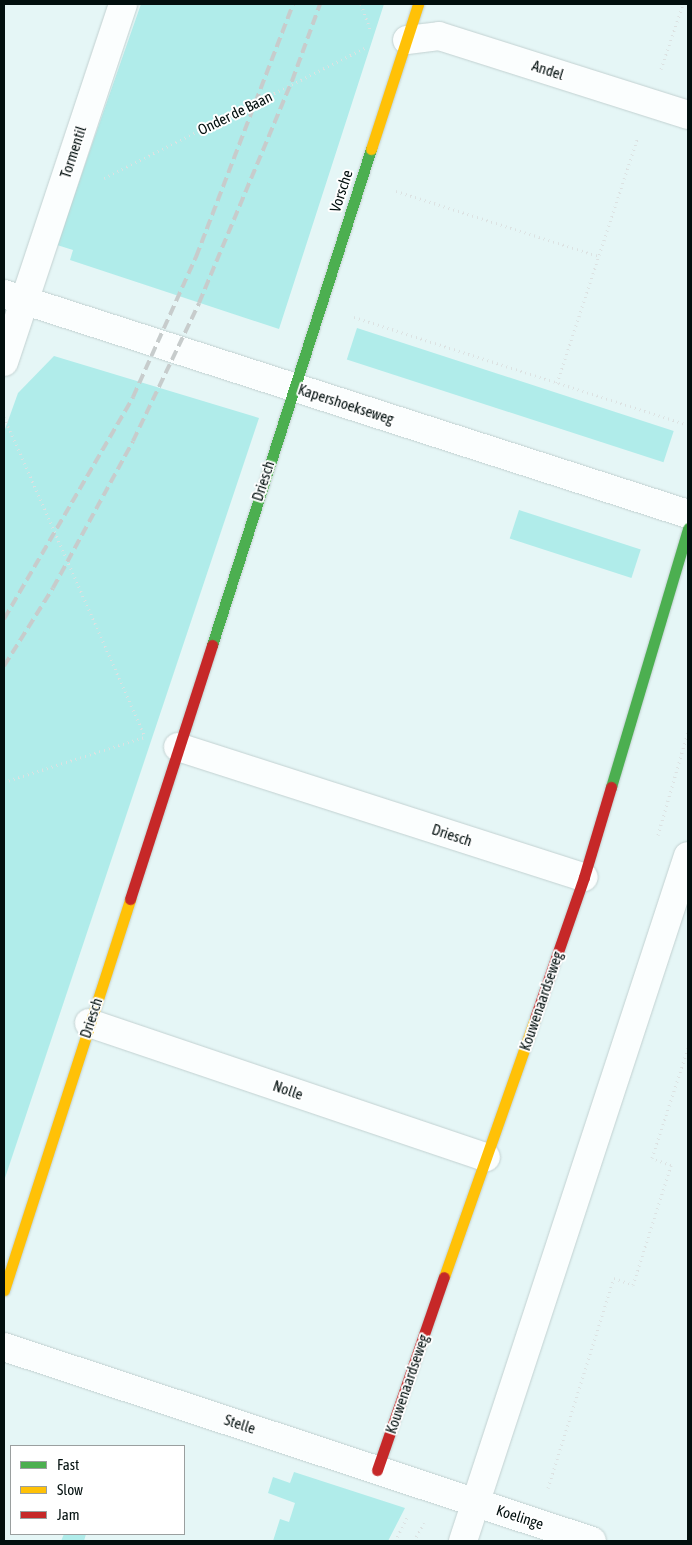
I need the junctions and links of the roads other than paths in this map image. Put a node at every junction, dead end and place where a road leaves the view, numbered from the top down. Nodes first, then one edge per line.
1 (123, 4) edge
2 (418, 4) edge
3 (406, 40) junction
4 (688, 116) edge
5 (14, 298) edge
6 (4, 362) edge
7 (293, 387) junction
8 (688, 514) edge
9 (688, 528) edge
10 (178, 747) junction
11 (688, 856) edge
12 (584, 877) junction
13 (89, 1023) junction
14 (486, 1157) junction
15 (4, 1290) edge
16 (4, 1347) edge
17 (378, 1470) junction
18 (475, 1502) junction
19 (463, 1541) edge
20 (592, 1541) edge

1 - 5 street, Tormentil
2 - 3 street, Vorsche
3 - 4 street, Andel
3 - 7 street, Vorsche
5 - 6 street, Tormentil
5 - 7 street, Kapershoekseweg
7 - 8 street, Kapershoekseweg
7 - 10 street, Driesch
9 - 12 street, Kouwenaardseweg
10 - 12 street, Driesch
10 - 13 street, Driesch
11 - 18 street
12 - 14 street, Kouwenaardseweg
13 - 14 street, Nolle
13 - 15 street, Driesch
14 - 17 street, Kouwenaardseweg
16 - 17 street, Stelle
17 - 18 street, Stelle
18 - 19 street
18 - 20 street, Koelinge

